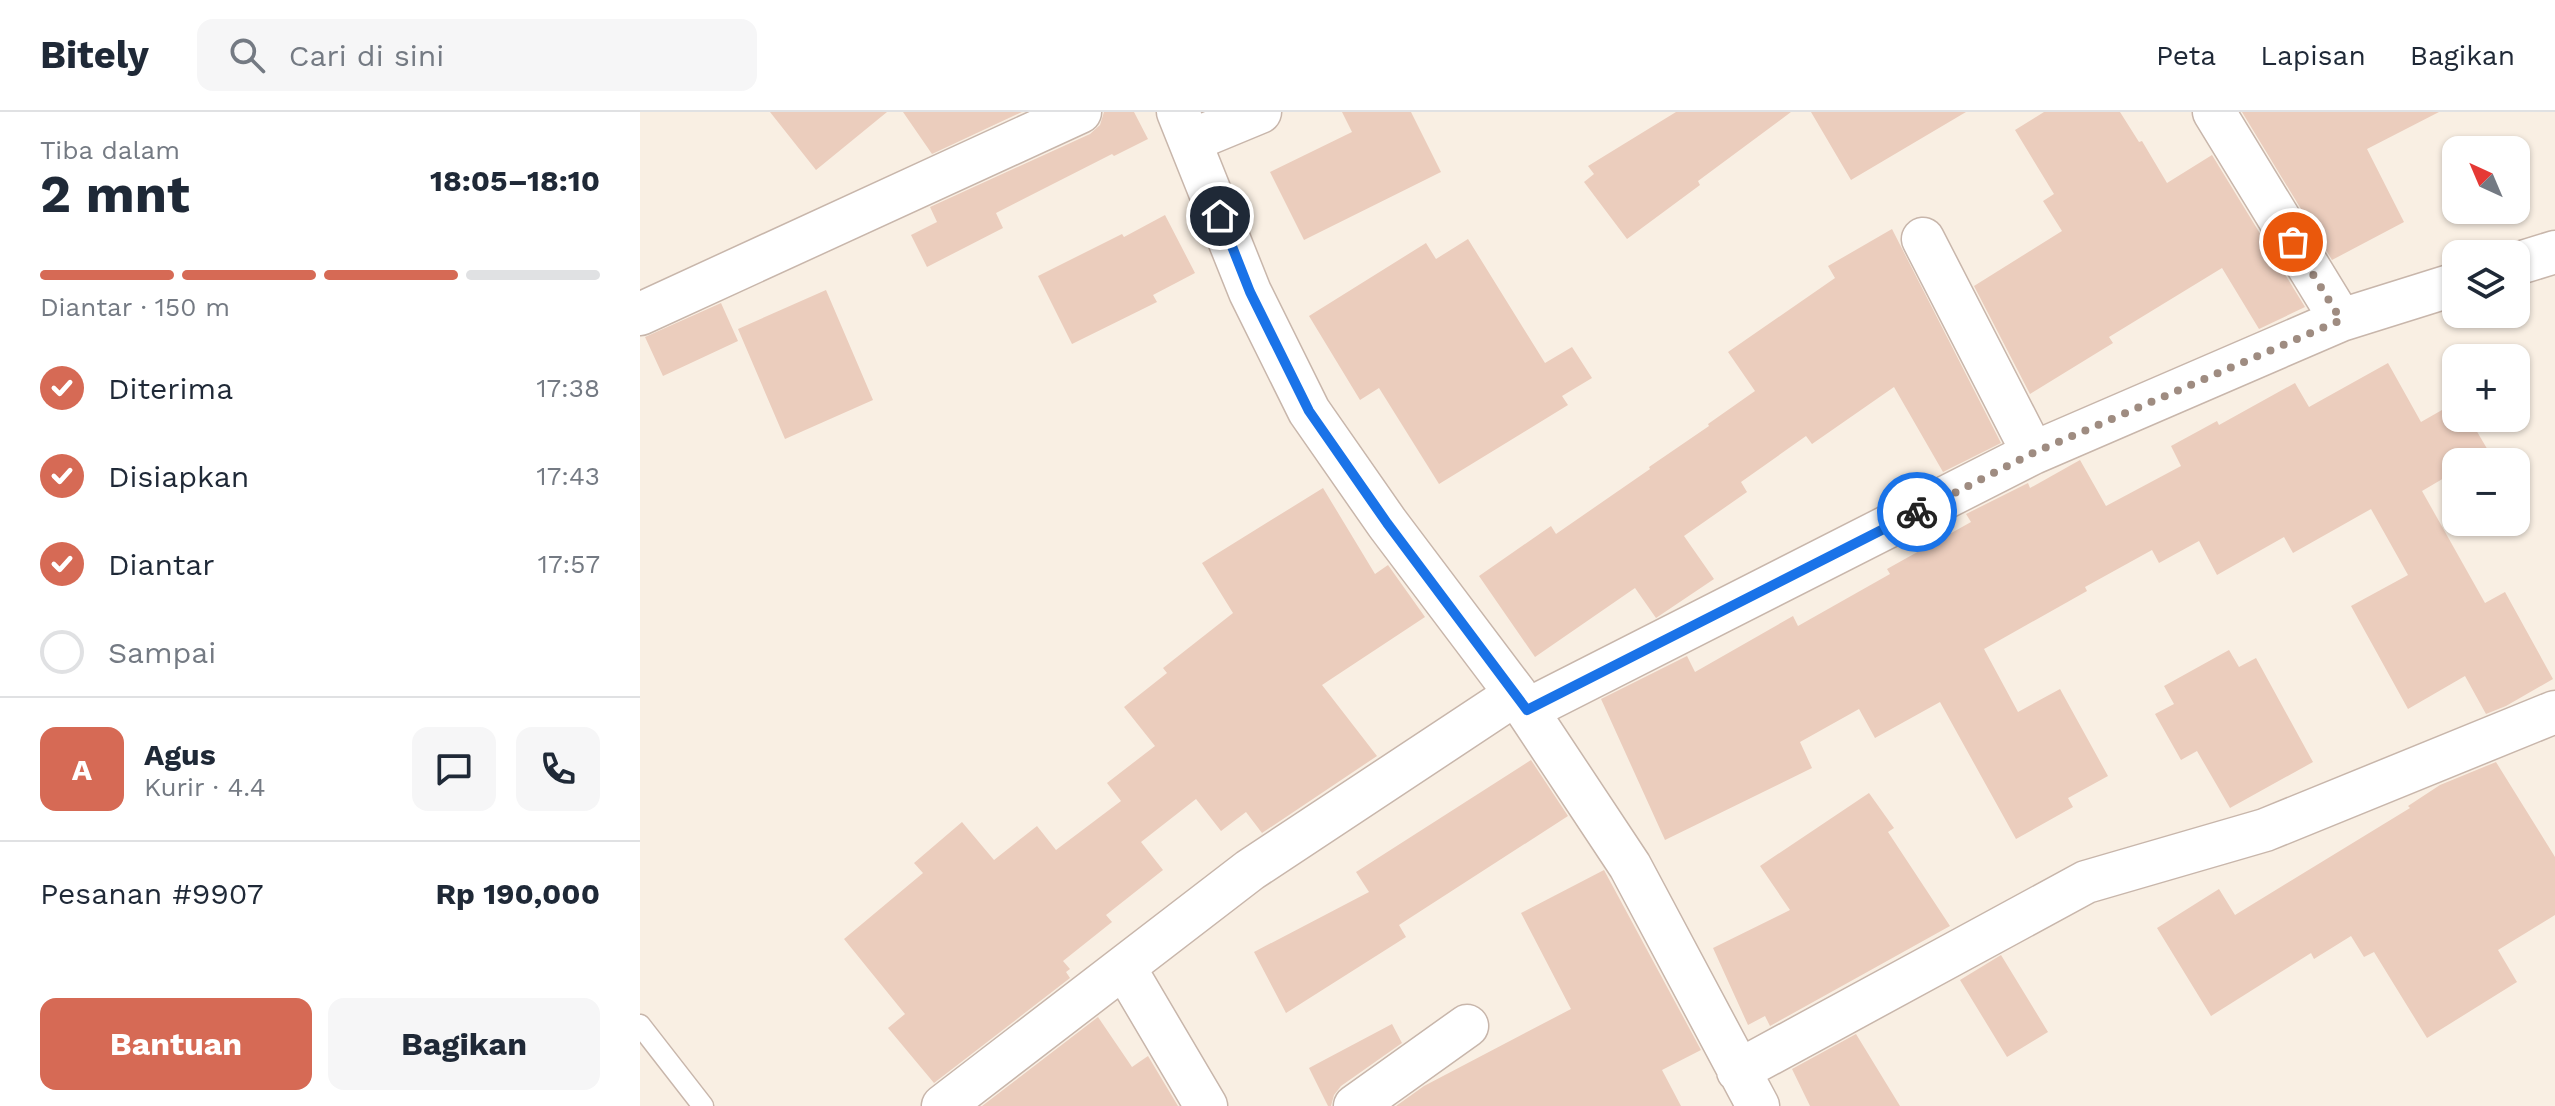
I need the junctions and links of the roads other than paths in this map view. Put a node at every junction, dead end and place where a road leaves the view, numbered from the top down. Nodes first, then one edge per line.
1 (1080, 112) edge
2 (1260, 112) edge
3 (2214, 112) edge
4 (1184, 127) edge
5 (1923, 239) dead end
6 (2555, 252) edge
7 (2530, 260) edge
8 (2442, 288) edge
9 (640, 314) edge
10 (2341, 320) junction
11 (2033, 453) junction
12 (1522, 702) junction
13 (2555, 712) edge
14 (1124, 967) junction
15 (640, 1025) edge
16 (1467, 1026) dead end
17 (1748, 1088) edge
18 (703, 1106) edge
19 (943, 1106) edge
20 (1206, 1106) edge
21 (1355, 1106) edge

1 - 9 street
2 - 4 street
3 - 10 street
4 - 12 street
5 - 11 street
6 - 7 street
8 - 10 street
10 - 11 street
11 - 12 street
12 - 14 street
12 - 17 street
13 - 17 street
14 - 19 street
14 - 20 street
15 - 18 lane
16 - 21 street

